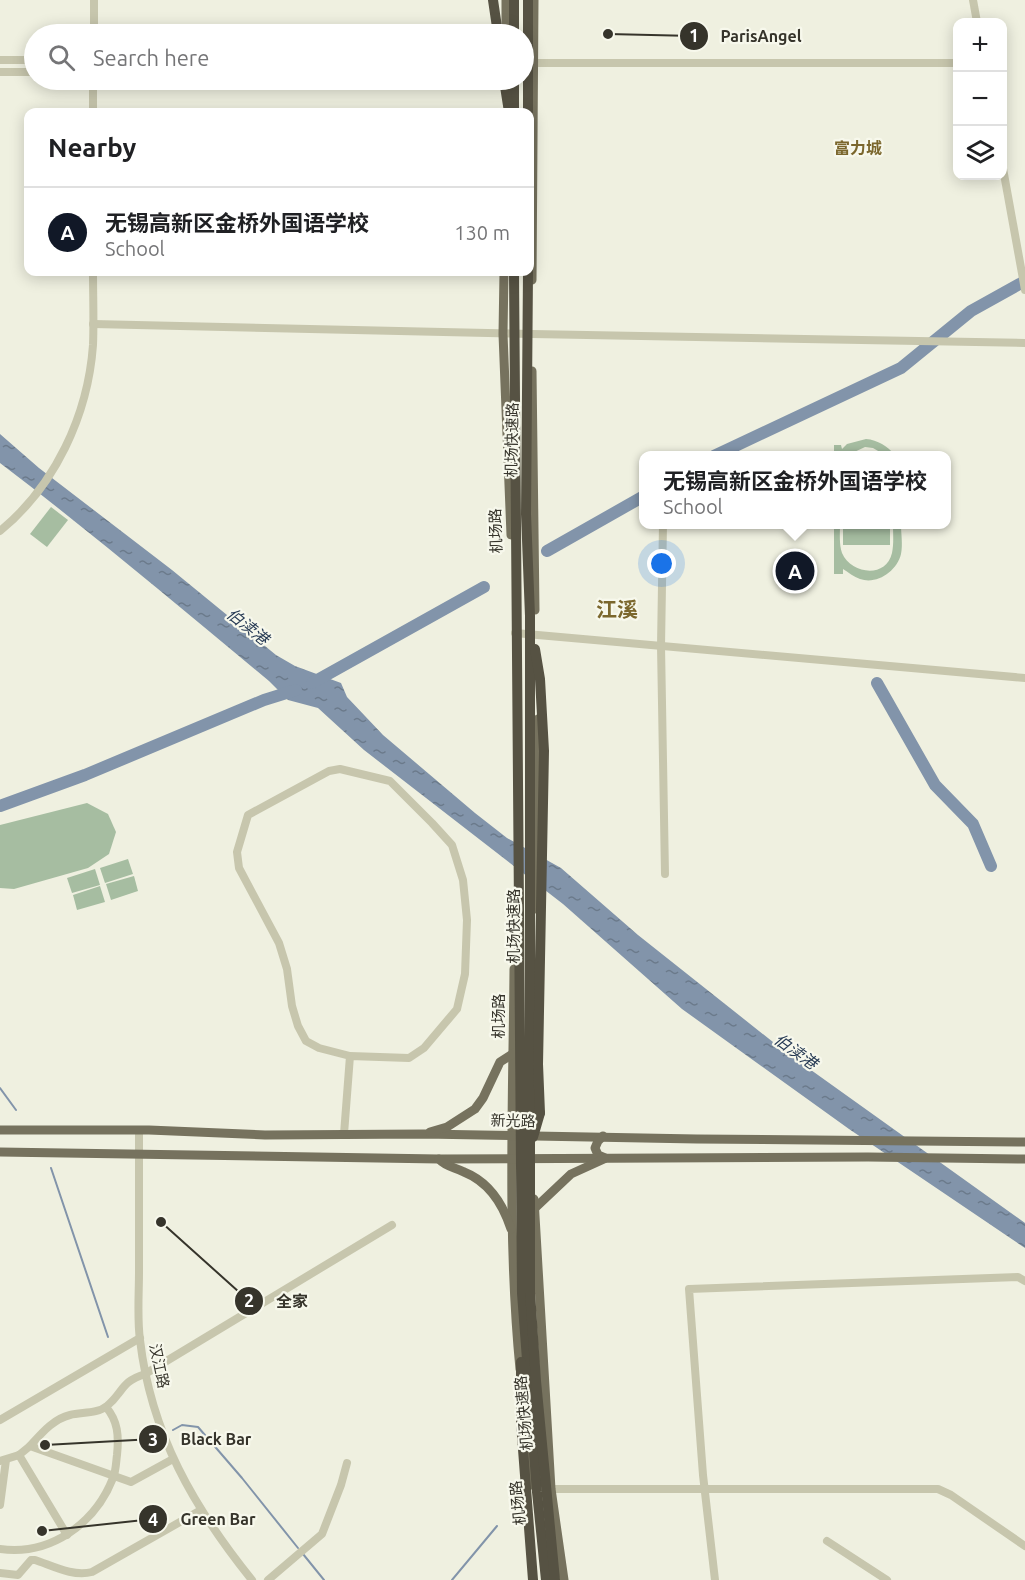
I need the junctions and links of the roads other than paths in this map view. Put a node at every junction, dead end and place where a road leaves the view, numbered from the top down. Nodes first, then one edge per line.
1 (94, 0) edge
2 (493, 0) edge
3 (506, 0) edge
4 (514, 0) edge
5 (528, 0) edge
6 (534, 0) edge
7 (973, 0) edge
8 (976, 18) edge
9 (93, 24) edge
10 (497, 24) edge
11 (506, 24) edge
12 (514, 24) edge
13 (528, 24) edge
14 (0, 60) edge
15 (24, 60) edge
16 (534, 63) joint
17 (953, 63) edge
18 (0, 72) edge
19 (24, 72) edge
20 (93, 90) edge
21 (506, 90) edge
22 (514, 90) edge
23 (528, 90) edge
24 (534, 90) edge
25 (93, 108) edge
26 (507, 108) edge
27 (514, 108) edge
28 (528, 108) edge
29 (534, 108) edge
30 (1005, 180) edge
31 (93, 276) edge
32 (504, 276) edge
33 (514, 276) edge
34 (528, 276) edge
35 (532, 276) edge
36 (1025, 290) edge
37 (93, 324) junction
38 (503, 334) junction
39 (532, 334) junction
40 (1025, 343) edge
41 (663, 529) edge
42 (0, 531) edge
43 (530, 616) junction
44 (515, 633) junction
45 (535, 635) junction
46 (661, 646) junction
47 (1025, 678) edge
48 (665, 874) dead end
49 (514, 1053) junction
50 (350, 1056) junction
51 (0, 1130) edge
52 (139, 1131) junction
53 (344, 1134) junction
54 (423, 1134) junction
55 (512, 1136) junction
56 (603, 1136) junction
57 (533, 1137) junction
58 (1025, 1142) edge
59 (0, 1152) edge
60 (139, 1153) junction
61 (512, 1158) junction
62 (533, 1158) junction
63 (606, 1158) junction
64 (439, 1159) junction
65 (1025, 1159) edge
66 (535, 1208) junction
67 (392, 1225) dead end
68 (514, 1240) junction
69 (1025, 1281) edge
70 (522, 1293) junction
71 (140, 1338) junction
72 (145, 1374) junction
73 (106, 1407) junction
74 (0, 1420) edge
75 (30, 1446) junction
76 (19, 1455) junction
77 (173, 1459) junction
78 (3, 1461) edge
79 (346, 1463) dead end
80 (114, 1476) junction
81 (551, 1489) junction
82 (704, 1489) junction
83 (532, 1490) junction
84 (0, 1505) edge
85 (201, 1510) junction
86 (67, 1535) junction
87 (827, 1541) dead end
88 (1025, 1546) edge
89 (0, 1550) edge
90 (28, 1550) junction
91 (31, 1560) junction
92 (0, 1573) edge
93 (69, 1576) edge
94 (252, 1580) edge
95 (268, 1580) edge
96 (533, 1580) edge
97 (541, 1580) edge
98 (546, 1580) edge
99 (555, 1580) edge
100 (564, 1580) edge
101 (715, 1580) edge
102 (888, 1580) edge

1 - 9 street
2 - 10 highway
3 - 11 main road
4 - 12 highway
5 - 13 highway, bridge
6 - 16 main road
7 - 8 street
14 - 15 street
16 - 17 street
18 - 19 street
20 - 25 street
21 - 26 highway, bridge
22 - 27 highway
23 - 28 highway, bridge
24 - 29 main road
30 - 36 street
31 - 37 street
32 - 38 main road, 机场路
33 - 70 highway, 机场快速路, bridge
34 - 43 highway, 机场快速路, bridge
35 - 39 main road
37 - 38 street
37 - 42 street
38 - 39 street
38 - 44 main road, 机场路
39 - 40 street
39 - 45 main road
41 - 46 street
43 - 57 highway, bridge
43 - 99 highway, 机场快速路, bridge
44 - 45 street
44 - 49 main road, 机场路, bridge
45 - 46 street
45 - 57 main road
46 - 47 street
46 - 48 street
49 - 54 main road
49 - 55 main road, 机场路
50 - 50 street
50 - 53 street
51 - 52 main road, 新光路
52 - 53 main road, 新光路
52 - 60 street, 汉江路
53 - 54 main road, 新光路
54 - 55 main road, 新光路
55 - 57 main road, 新光路
55 - 61 main road, 机场路
56 - 57 main road, 新光路
56 - 58 main road, 新光路
56 - 63 main road
57 - 62 main road
59 - 60 main road
60 - 64 main road
60 - 71 street, 汉江路
61 - 62 main road
61 - 64 main road
61 - 68 main road, 机场路
62 - 63 main road
62 - 66 main road
63 - 65 main road
63 - 66 main road
64 - 68 main road
66 - 81 main road
67 - 72 street
68 - 83 main road, 机场路
69 - 82 street
70 - 96 highway, bridge
70 - 98 highway, 机场快速路, bridge
71 - 72 street, 汉江路
71 - 74 street
72 - 73 street
72 - 77 street, 汉江路
73 - 75 street
73 - 80 street
75 - 76 street
75 - 80 street
76 - 78 street
76 - 86 street
77 - 80 street
77 - 85 street, 汉江路
78 - 84 street
79 - 95 street
80 - 86 street
81 - 82 street
81 - 83 street
81 - 100 main road
82 - 88 street
82 - 101 street
83 - 97 main road, 机场路
85 - 93 street
85 - 94 street, 汉江路
86 - 90 street
87 - 102 street
89 - 90 street
90 - 91 street
91 - 92 street
91 - 93 street

